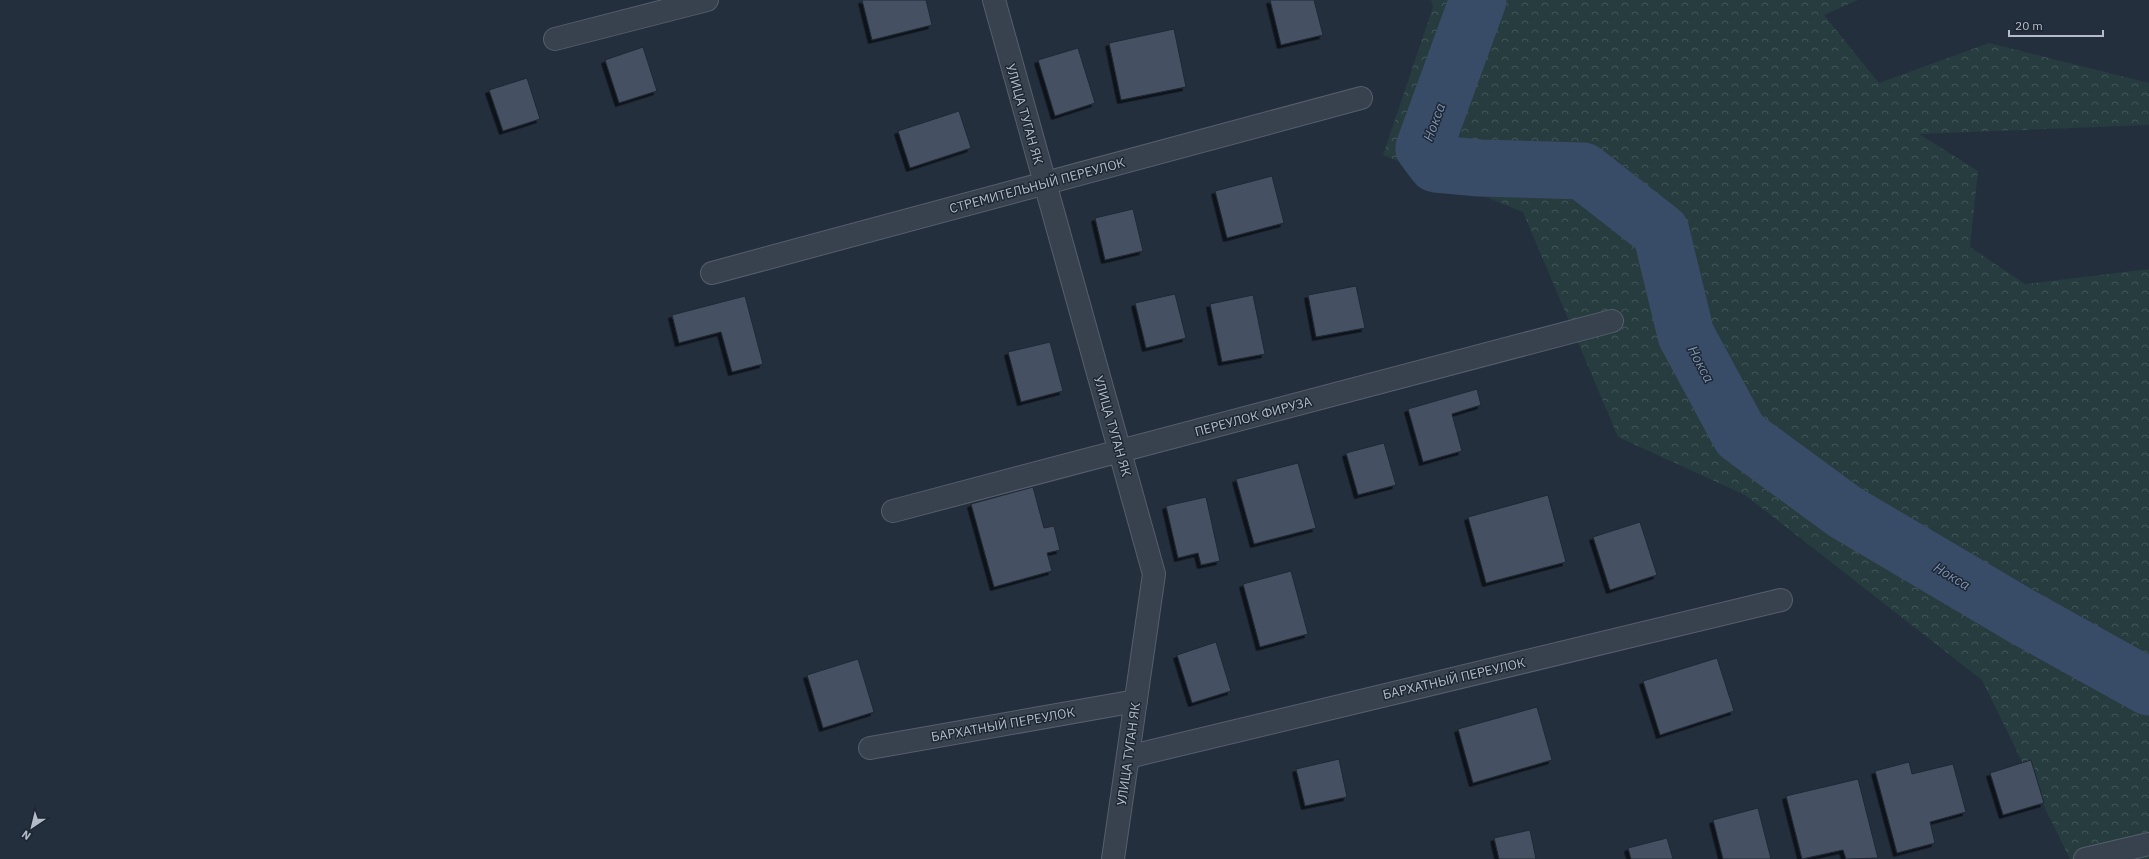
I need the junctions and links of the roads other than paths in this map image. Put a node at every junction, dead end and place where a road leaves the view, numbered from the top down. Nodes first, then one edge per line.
1 (706, 0) edge
2 (994, 0) edge
3 (555, 38) dead end
4 (1361, 98) dead end
5 (1045, 183) junction
6 (712, 273) dead end
7 (1612, 321) dead end
8 (1120, 451) junction
9 (893, 511) dead end
10 (1781, 600) dead end
11 (1136, 701) junction
12 (870, 748) dead end
13 (1128, 757) junction
14 (2149, 844) edge
15 (1112, 859) edge
16 (2085, 859) edge

1 - 3 street
2 - 5 street, УЛИЦА ТУГАН ЯК
4 - 5 street, СТРЕМИТЕЛЬНЫЙ ПЕРЕУЛОК
5 - 6 street, СТРЕМИТЕЛЬНЫЙ ПЕРЕУЛОК
5 - 8 street, УЛИЦА ТУГАН ЯК
7 - 8 street, ПЕРЕУЛОК ФИРУЗА
8 - 9 street, ПЕРЕУЛОК ФИРУЗА
8 - 11 street, УЛИЦА ТУГАН ЯК
10 - 13 street, БАРХАТНЫЙ ПЕРЕУЛОК
11 - 12 street, БАРХАТНЫЙ ПЕРЕУЛОК
11 - 13 street, УЛИЦА ТУГАН ЯК
13 - 15 street, УЛИЦА ТУГАН ЯК
14 - 16 street

